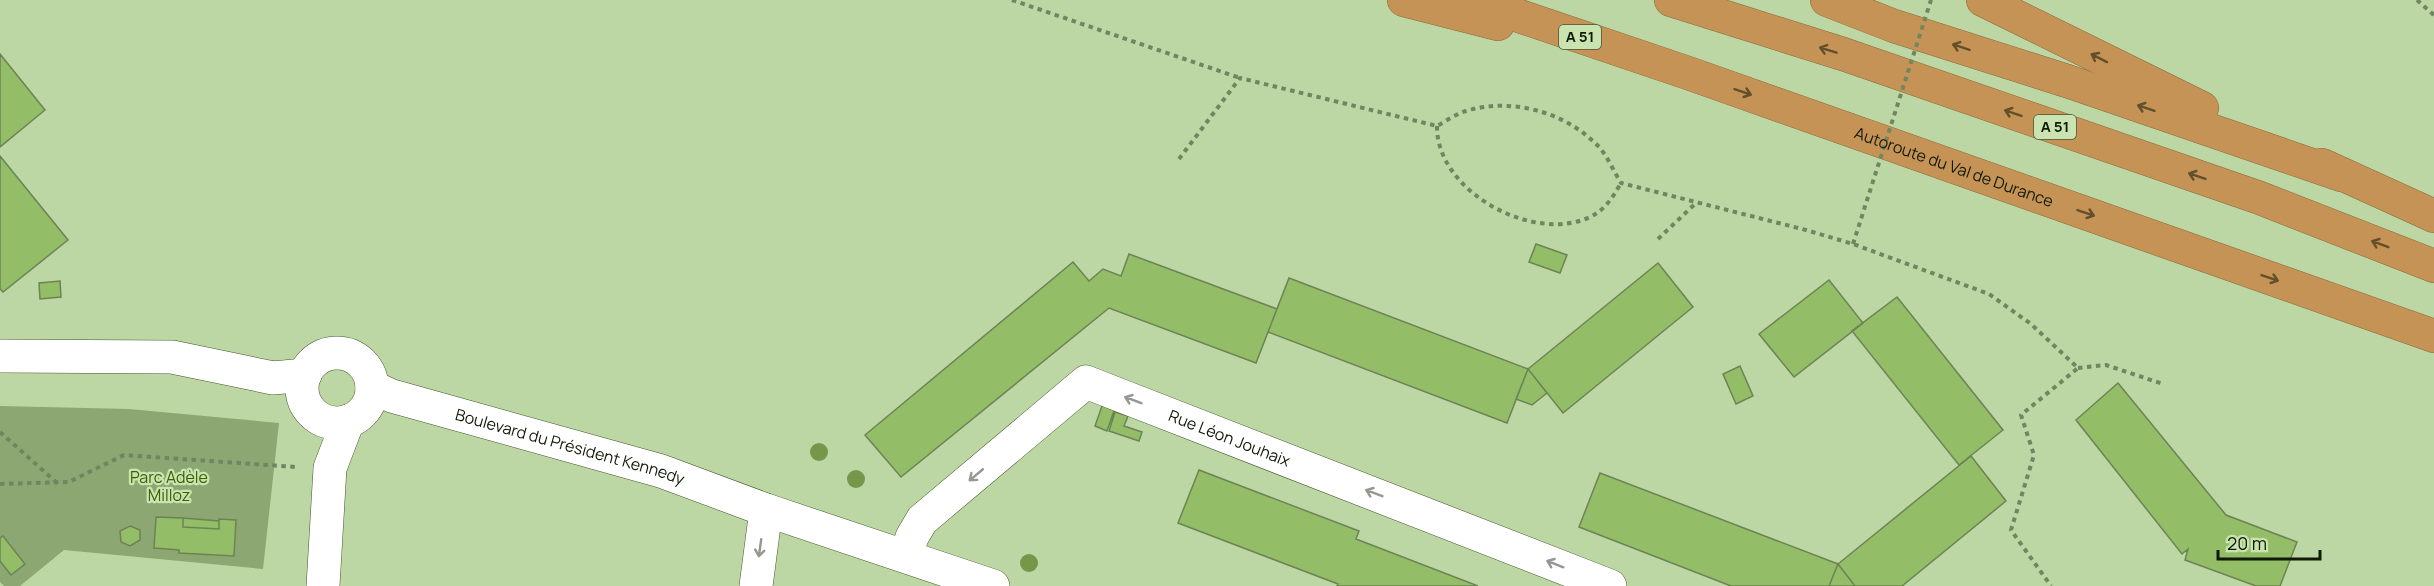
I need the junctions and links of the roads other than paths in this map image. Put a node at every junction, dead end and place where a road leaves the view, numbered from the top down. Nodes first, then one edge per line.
1 (1404, 0) edge
2 (1472, 0) edge
3 (1671, 0) edge
4 (1827, 0) edge
5 (1983, 0) edge
6 (1688, 73) junction
7 (2341, 174) junction
8 (2434, 216) edge
9 (2434, 266) edge
10 (2434, 336) edge
11 (0, 356) edge
12 (372, 387) junction
13 (299, 392) junction
14 (348, 421) junction
15 (330, 468) junction
16 (766, 510) junction
17 (906, 556) junction
18 (323, 586) edge
19 (756, 586) edge
20 (993, 586) edge
21 (1610, 586) edge

1 - 6 highway
2 - 6 highway, Autoroute du Val de Durance / A 51
9 -> 3 highway, A 51
7 -> 4 highway
7 -> 5 highway
6 -> 10 highway, Autoroute du Val de Durance / A 51
7 - 8 highway
11 - 13 street
12 - 13 street
12 - 14 street
12 - 16 street, Boulevard du Président Kennedy
13 - 14 street
13 - 15 street
14 - 15 street
15 - 18 street
16 - 17 street, Boulevard du Président Kennedy
16 -> 19 street
17 - 20 street, Boulevard du Président Kennedy
21 -> 17 street, Rue Léon Jouhaix

